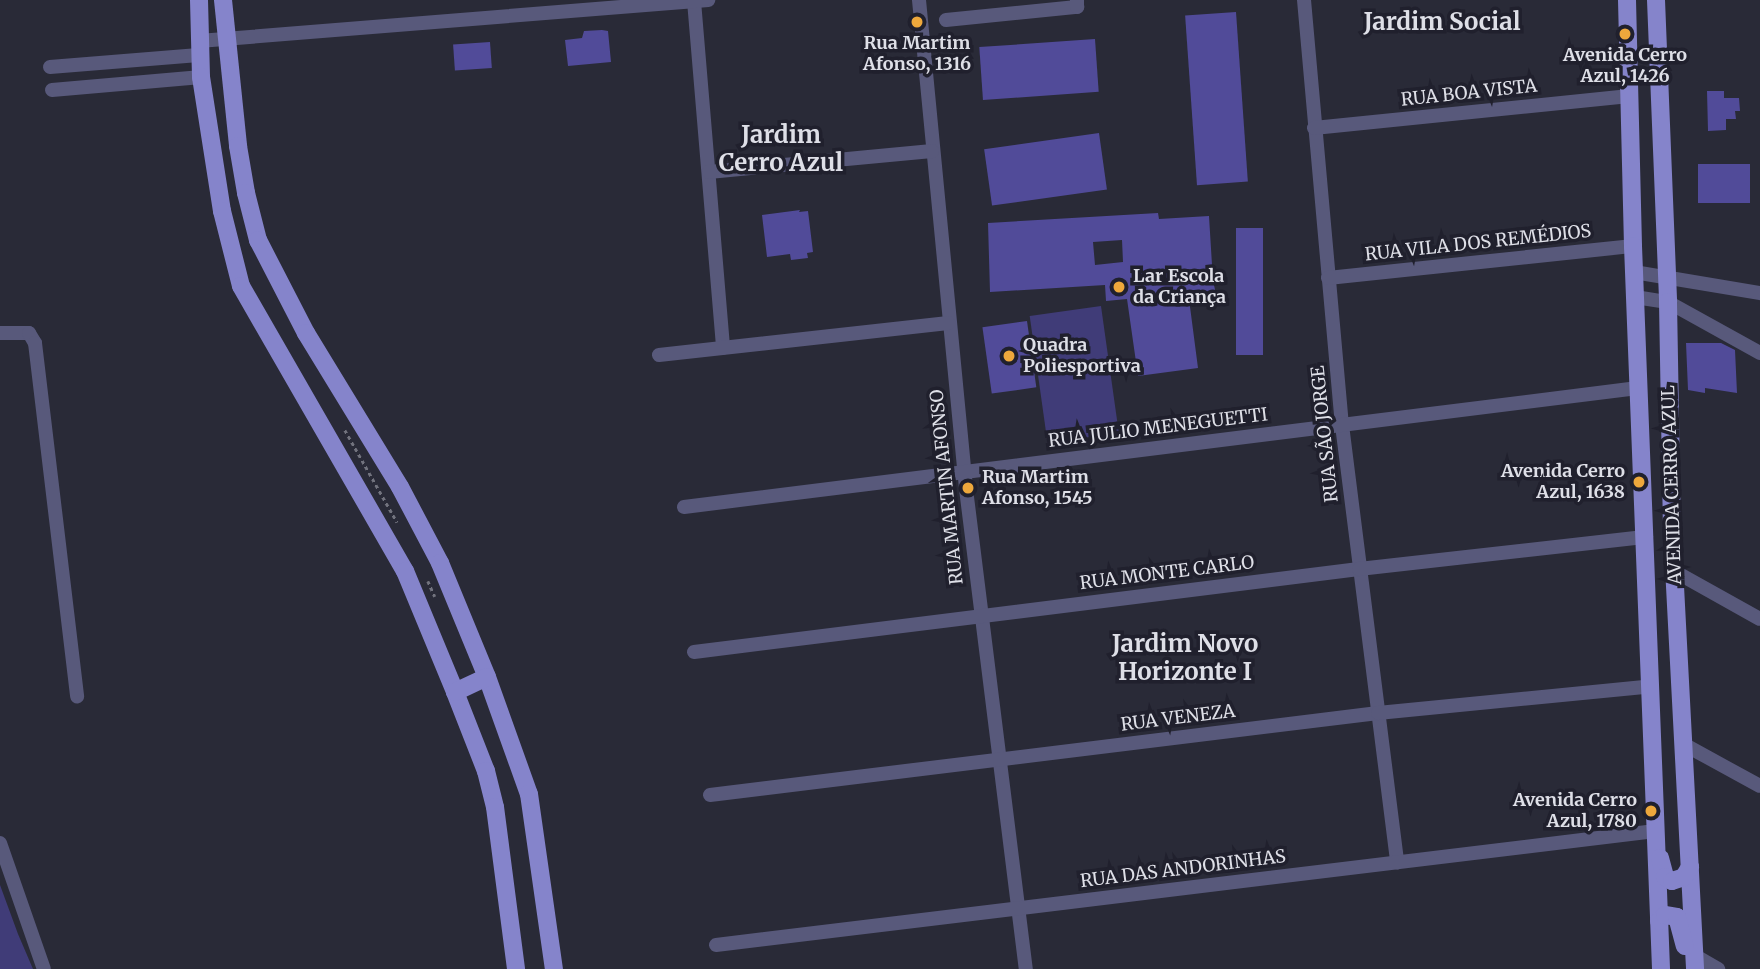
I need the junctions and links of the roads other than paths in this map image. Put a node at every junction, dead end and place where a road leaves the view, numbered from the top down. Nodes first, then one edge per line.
1 (199, 0) edge
2 (223, 0) edge
3 (919, 0) edge
4 (1077, 0) edge
5 (1304, 0) edge
6 (1627, 0) edge
7 (1656, 0) edge
8 (701, 1) edge
9 (1017, 7) edge
10 (946, 20) dead end
11 (227, 39) junction
12 (199, 48) junction
13 (150, 59) junction
14 (50, 67) dead end
15 (201, 77) junction
16 (152, 82) junction
17 (52, 90) dead end
18 (1629, 96) junction
19 (1314, 128) junction
20 (932, 151) junction
21 (709, 172) junction
22 (1633, 246) junction
23 (1634, 272) junction
24 (1666, 277) junction
25 (1328, 278) junction
26 (1760, 293) edge
27 (1635, 297) junction
28 (1668, 302) junction
29 (948, 323) junction
30 (0, 333) edge
31 (723, 348) junction
32 (1760, 353) edge
33 (659, 355) dead end
34 (1638, 388) junction
35 (1342, 425) junction
36 (964, 471) junction
37 (1642, 472) junction
38 (684, 507) dead end
39 (1672, 529) junction
40 (1646, 537) junction
41 (1359, 569) junction
42 (1674, 571) junction
43 (981, 614) junction
44 (1760, 620) edge
45 (694, 652) dead end
46 (487, 677) junction
47 (1652, 686) junction
48 (455, 692) junction
49 (77, 696) dead end
50 (1378, 713) junction
51 (1685, 745) junction
52 (1001, 760) junction
53 (1760, 786) edge
54 (710, 795) dead end
55 (1655, 831) junction
56 (0, 843) edge
57 (1396, 863) junction
58 (1690, 867) junction
59 (1020, 907) junction
60 (1659, 921) junction
61 (716, 945) dead end
62 (1694, 964) edge
63 (44, 969) edge
64 (516, 969) edge
65 (554, 969) edge
66 (1027, 969) edge
67 (1661, 969) edge
68 (1718, 969) edge

1 - 12 main road
2 - 11 main road
3 - 20 street, RUA MARTIN AFONSO
4 - 9 street
5 - 19 street, RUA SÃO JORGE
6 - 18 main road, AVENIDA CERRO AZUL
7 - 24 main road, AVENIDA CERRO AZUL
8 - 11 street
8 - 21 street
9 - 10 street
11 - 12 street
11 - 46 main road
12 - 13 street
12 - 15 main road
13 - 14 street
13 - 16 street
15 - 16 street
15 - 48 main road
16 - 17 street
18 - 19 street, RUA BOA VISTA
18 - 22 main road, AVENIDA CERRO AZUL
19 - 25 street, RUA SÃO JORGE
20 - 21 street
20 - 29 street, RUA MARTIN AFONSO
21 - 31 street
22 - 23 main road, AVENIDA CERRO AZUL
22 - 25 street, RUA VILA DOS REMÉDIOS
23 - 24 street
23 - 27 main road, AVENIDA CERRO AZUL
24 - 26 street
24 - 28 main road, AVENIDA CERRO AZUL
25 - 35 street, RUA SÃO JORGE
27 - 28 street
27 - 34 main road, AVENIDA CERRO AZUL
28 - 32 street
28 - 39 main road, AVENIDA CERRO AZUL
29 - 31 street
29 - 36 street, RUA MARTIN AFONSO
30 - 49 street
31 - 33 street
34 - 35 street, RUA JULIO MENEGUETTI
34 - 37 main road, AVENIDA CERRO AZUL
35 - 36 street, RUA JULIO MENEGUETTI
35 - 41 street, RUA SÃO JORGE
36 - 38 street, RUA JULIO MENEGUETTI
36 - 43 street, RUA MARTIN AFONSO
37 - 39 main road
37 - 40 main road, AVENIDA CERRO AZUL
39 - 42 main road, AVENIDA CERRO AZUL
40 - 41 street, RUA MONTE CARLO
40 - 47 main road, AVENIDA CERRO AZUL
41 - 43 street, RUA MONTE CARLO
41 - 50 street, RUA SÃO JORGE
42 - 44 street
42 - 51 main road, AVENIDA CERRO AZUL
43 - 45 street, RUA MONTE CARLO
43 - 52 street, RUA MARTIN AFONSO
46 - 48 main road
46 - 65 main road
47 - 50 street, RUA VENEZA
47 - 55 main road, AVENIDA CERRO AZUL
48 - 64 main road
50 - 52 street, RUA VENEZA
50 - 57 street, RUA SÃO JORGE
51 - 53 street
51 - 58 main road, AVENIDA CERRO AZUL
52 - 54 street, RUA VENEZA
52 - 59 street, RUA MARTIN AFONSO
55 - 57 street, RUA DAS ANDORINHAS
55 - 58 main road
55 - 60 main road, AVENIDA CERRO AZUL
56 - 63 street
57 - 59 street, RUA DAS ANDORINHAS
58 - 62 main road, AVENIDA CERRO AZUL
59 - 61 street, RUA DAS ANDORINHAS
59 - 66 street, RUA MARTIN AFONSO
60 - 62 main road
60 - 67 main road, AVENIDA CERRO AZUL
62 - 68 street

